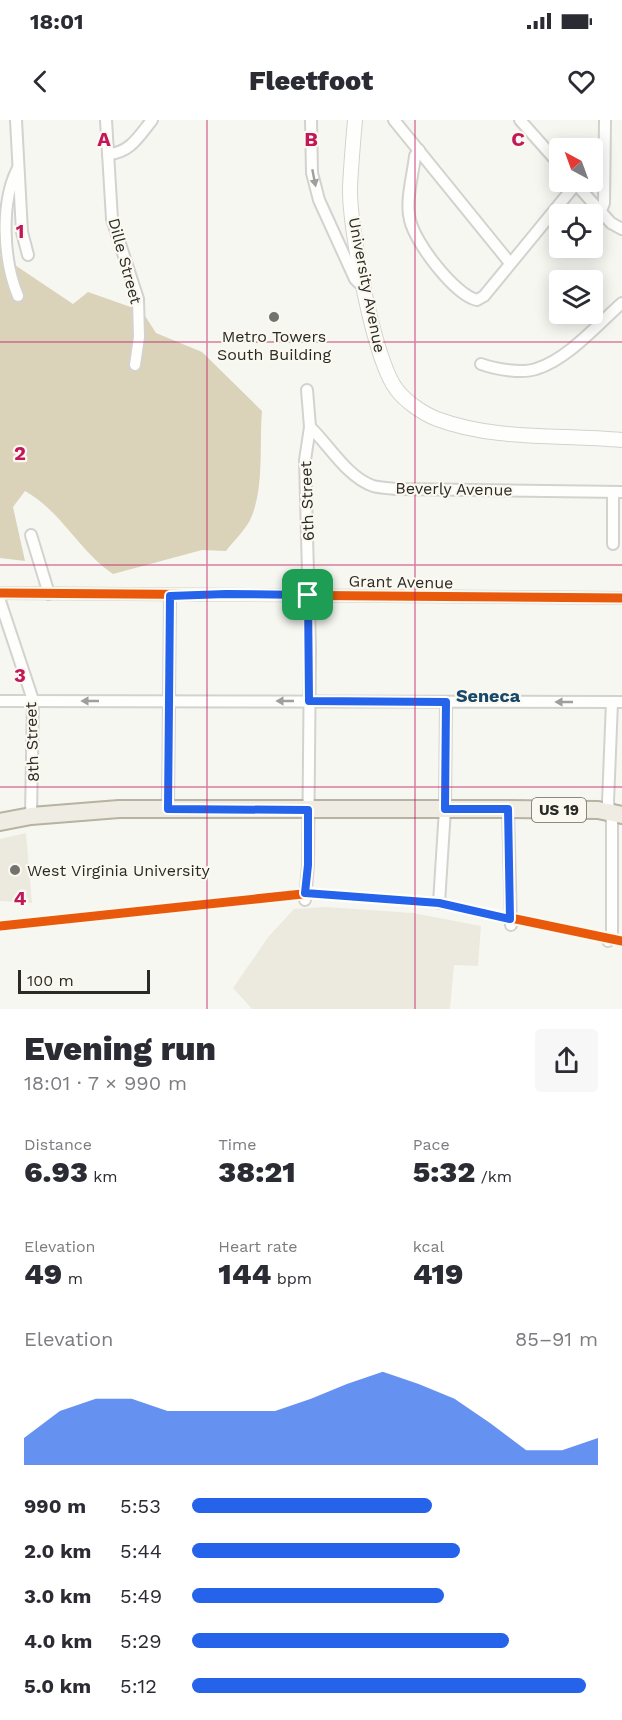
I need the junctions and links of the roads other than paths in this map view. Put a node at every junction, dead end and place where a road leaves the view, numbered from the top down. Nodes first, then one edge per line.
1 (16, 120) edge
2 (106, 120) edge
3 (152, 120) edge
4 (311, 120) edge
5 (355, 120) edge
6 (394, 120) edge
7 (520, 120) edge
8 (605, 120) edge
9 (418, 150) junction
10 (549, 153) edge
11 (108, 154) junction
12 (18, 168) junction
13 (568, 192) edge
14 (583, 192) edge
15 (594, 204) edge
16 (603, 206) edge
17 (603, 214) edge
18 (622, 229) edge
19 (28, 255) dead end
20 (510, 263) junction
21 (365, 283) junction
22 (18, 296) dead end
23 (622, 303) edge
24 (481, 364) dead end
25 (135, 365) dead end
26 (307, 390) dead end
27 (310, 427) junction
28 (622, 440) edge
29 (618, 492) edge
30 (31, 535) dead end
31 (613, 544) dead end
32 (0, 593) edge
33 (49, 594) junction
34 (308, 595) junction
35 (170, 596) junction
36 (622, 598) edge
37 (0, 601) edge
38 (33, 700) junction
39 (0, 701) edge
40 (170, 701) junction
41 (309, 701) junction
42 (446, 702) junction
43 (617, 702) edge
44 (168, 809) junction
45 (445, 809) junction
46 (508, 809) junction
47 (308, 810) junction
48 (616, 813) edge
49 (31, 816) junction
50 (0, 822) edge
51 (305, 900) dead end
52 (439, 903) dead end
53 (511, 925) dead end
54 (608, 941) dead end

1 - 12 street
2 - 11 street, Dille Street
3 - 11 street
4 -> 21 street
5 - 21 street, University Avenue
6 - 9 street
7 - 10 street
8 - 16 street
9 - 20 street
9 - 20 street
11 - 25 street, Dille Street
12 - 19 street
12 - 22 street
13 - 20 street
14 - 15 street
17 - 18 street
21 - 28 street, University Avenue
23 - 24 street
26 - 27 street, 6th Street
27 - 29 street, Beverly Avenue
27 - 34 street, 6th Street
29 - 31 street
30 - 33 street
32 - 33 street, Grant Avenue
33 - 35 street, Grant Avenue
34 - 35 street, Grant Avenue
34 - 36 street, Grant Avenue
34 - 41 street, 6th Street
35 - 40 street
37 - 38 street, 8th Street
38 - 39 street
40 -> 38 street
38 - 49 street, 8th Street
41 -> 40 street
40 - 44 street
41 - 42 street
41 - 47 street, 6th Street
43 -> 42 street
42 - 45 street
43 - 48 street
44 - 47 main road, US 19
44 - 49 main road, US 19
45 - 46 main road, US 19
45 - 47 main road, US 19
45 - 52 street
46 - 48 main road, US 19
46 - 53 street
47 - 51 street, 6th Street
48 - 54 street
49 - 50 main road, US 19

